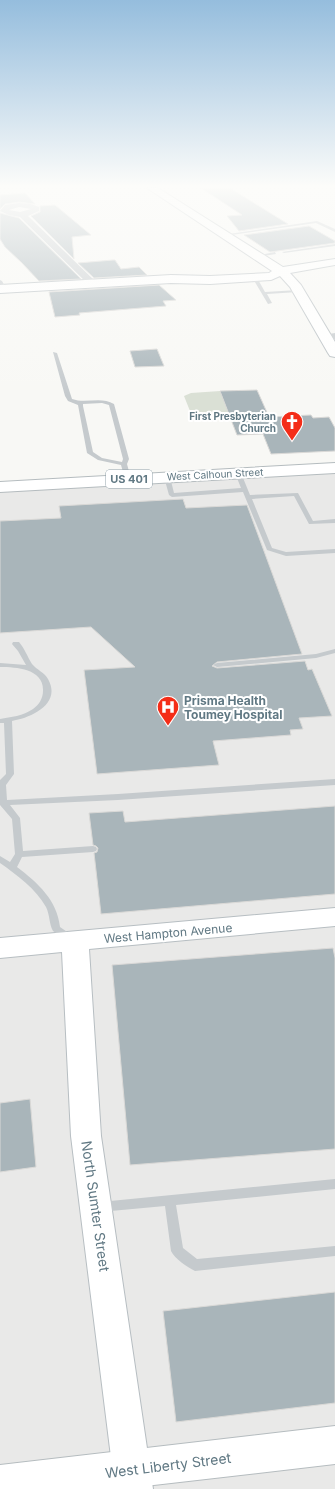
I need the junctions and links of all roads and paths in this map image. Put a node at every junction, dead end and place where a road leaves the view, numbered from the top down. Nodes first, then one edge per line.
1 (66, 257) edge
2 (259, 257) edge
3 (325, 257) edge
4 (335, 262) edge
5 (277, 269) junction
6 (254, 277) junction
7 (171, 280) junction
8 (93, 284) junction
9 (2, 286) edge
10 (298, 291) junction
11 (264, 293) junction
12 (270, 303) dead end
13 (330, 337) edge
14 (55, 352) dead end
15 (335, 353) edge
16 (81, 404) junction
17 (335, 468) edge
18 (126, 471) junction
19 (238, 473) junction
20 (167, 477) junction
21 (0, 487) edge
22 (245, 490) junction
23 (248, 497) junction
24 (335, 521) edge
25 (335, 551) edge
26 (16, 644) dead end
27 (335, 651) edge
28 (217, 665) dead end
29 (0, 666) edge
30 (34, 670) junction
31 (4, 721) edge
32 (335, 782) edge
33 (1, 784) edge
34 (2, 806) edge
35 (93, 849) dead end
36 (19, 854) junction
37 (0, 859) edge
38 (12, 867) junction
39 (335, 917) edge
40 (75, 942) junction
41 (0, 948) edge
42 (335, 1184) edge
43 (170, 1200) junction
44 (96, 1207) junction
45 (335, 1251) edge
46 (335, 1445) edge
47 (133, 1479) edge
48 (0, 1484) edge

1 - 8 street
2 - 5 street
3 - 5 street
4 - 5 street
5 - 6 street
5 - 7 street
5 - 10 street
6 - 7 street
6 - 11 lane
7 - 8 street
8 - 9 street
10 - 11 lane
10 - 13 street
11 - 12 lane
13 - 15 street
14 - 16 lane
16 - 18 lane
16 - 18 lane
17 - 19 street, West Calhoun Street / US 401
18 - 20 street, West Calhoun Street / US 401
18 - 21 street, West Calhoun Street / US 401
19 - 20 street, West Calhoun Street / US 401
19 - 22 lane
20 - 22 lane
22 - 23 lane
23 - 24 lane
23 - 25 lane
26 - 30 lane
27 - 28 lane
29 - 30 lane
30 - 31 lane
31 - 33 lane
32 - 34 lane
33 - 34 lane
34 - 36 lane
35 - 36 lane
36 - 38 lane
37 - 38 lane
38 - 40 lane
39 - 40 street, West Hampton Avenue
40 - 41 street, West Hampton Avenue
40 - 44 street, North Sumter Street
42 - 43 lane
43 - 44 lane
43 - 45 lane
44 - 47 street, North Sumter Street
46 - 47 street, West Liberty Street
47 - 48 street, West Liberty Street

